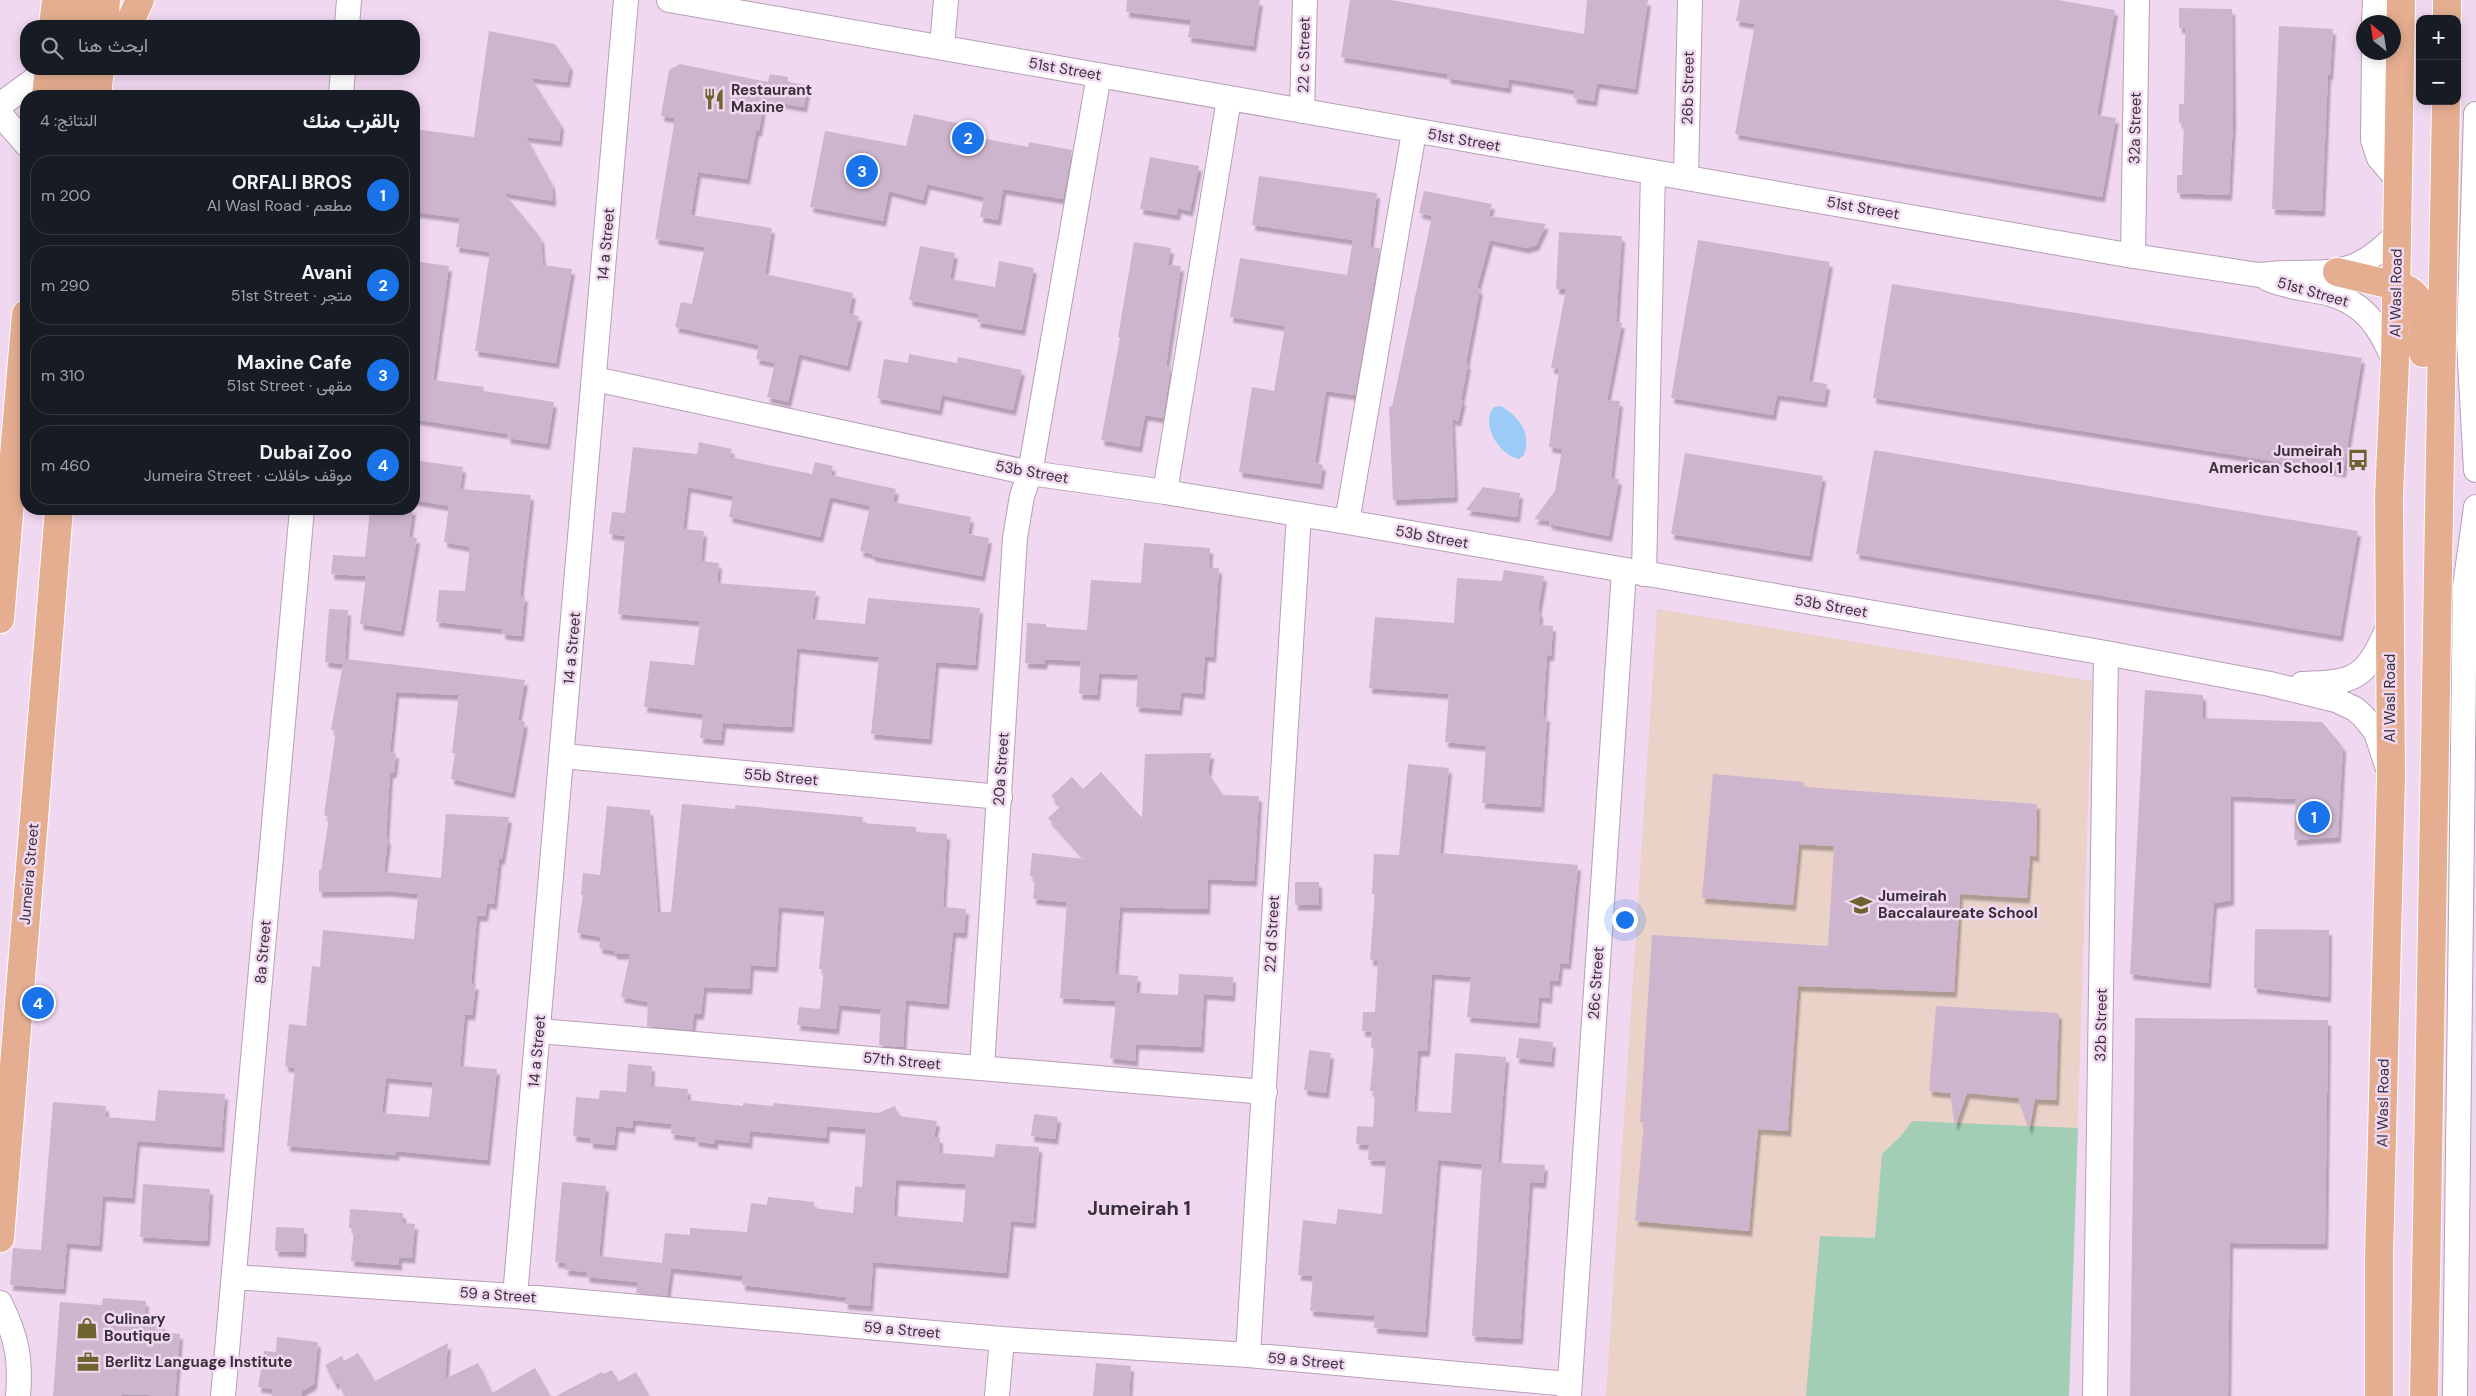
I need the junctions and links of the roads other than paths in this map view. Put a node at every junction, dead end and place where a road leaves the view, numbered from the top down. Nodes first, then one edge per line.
1 (56, 0) edge
2 (82, 0) edge
3 (106, 0) edge
4 (140, 0) edge
5 (349, 0) edge
6 (626, 0) edge
7 (669, 0) edge
8 (946, 0) edge
9 (1305, 0) edge
10 (1690, 0) edge
11 (2137, 0) edge
12 (2375, 0) edge
13 (2400, 0) edge
14 (2447, 0) edge
15 (2374, 15) edge
16 (2447, 15) edge
17 (54, 20) edge
18 (80, 20) edge
19 (104, 20) edge
20 (131, 20) edge
21 (347, 20) edge
22 (942, 46) junction
23 (2374, 60) edge
24 (41, 75) edge
25 (48, 75) edge
26 (74, 75) edge
27 (99, 75) edge
28 (342, 75) edge
29 (1099, 75) junction
30 (20, 90) edge
31 (20, 90) edge
32 (47, 90) edge
33 (73, 90) edge
34 (98, 90) edge
35 (341, 90) edge
36 (1229, 99) junction
37 (0, 105) edge
38 (2446, 105) edge
39 (1302, 111) junction
40 (0, 114) edge
41 (2476, 114) edge
42 (1414, 132) junction
43 (20, 137) edge
44 (1653, 172) junction
45 (1686, 177) junction
46 (2399, 182) junction
47 (2397, 234) junction
48 (2134, 256) junction
49 (2337, 272) junction
50 (2260, 275) junction
51 (2396, 286) junction
52 (2395, 362) junction
53 (595, 379) junction
54 (20, 384) edge
55 (2476, 470) edge
56 (1030, 473) junction
57 (1165, 492) junction
58 (2476, 507) edge
59 (1299, 514) junction
60 (59, 515) edge
61 (301, 515) edge
62 (1348, 522) junction
63 (1634, 572) junction
64 (0, 619) edge
65 (2390, 624) junction
66 (2106, 653) junction
67 (2436, 662) junction
68 (2270, 684) junction
69 (563, 756) junction
70 (2391, 778) junction
71 (1000, 797) junction
72 (539, 1031) junction
73 (982, 1067) junction
74 (1265, 1092) junction
75 (0, 1238) edge
76 (234, 1277) junction
77 (515, 1296) junction
78 (0, 1303) edge
79 (1002, 1339) junction
80 (1248, 1355) junction
81 (1569, 1390) edge
82 (18, 1396) edge
83 (223, 1396) edge
84 (997, 1396) edge
85 (2095, 1396) edge
86 (2380, 1396) edge
87 (2424, 1396) edge
88 (2454, 1396) edge

1 - 17 main road
2 - 18 main road
3 - 19 main road
4 - 20 main road
5 - 21 street
6 - 53 street, 14 a Street
7 - 22 street, 51st Street
8 - 22 street
9 - 39 street, 22 c Street
10 - 45 street, 26b Street
11 - 48 street, 32a Street
12 - 15 street
13 - 46 main road, Al Wasl Road
14 - 16 main road
22 - 29 street, 51st Street
23 - 46 street
24 - 30 street
25 - 32 main road
26 - 33 main road
27 - 34 main road
28 - 35 street
29 - 36 street, 51st Street
29 - 56 street, 20a Street
31 - 37 street
36 - 39 street, 51st Street
36 - 57 street
38 - 67 main road
39 - 42 street, 51st Street
40 - 43 street
41 - 55 street
42 - 44 street, 51st Street
42 - 62 street
44 - 45 street, 51st Street
44 - 63 street, 26c Street
45 - 48 street, 51st Street
46 - 47 main road, Al Wasl Road
47 - 49 street, 51st Street
47 - 51 main road, Al Wasl Road
48 - 50 street, 51st Street
49 - 50 street, 51st Street
49 - 51 main road
50 - 52 street, 51st Street
51 - 52 main road, Al Wasl Road
51 - 67 main road
52 - 65 main road, Al Wasl Road
53 - 56 street, 53b Street
53 - 69 street, 14 a Street
54 - 64 main road
56 - 57 street, 53b Street
56 - 71 street, 20a Street
57 - 59 street, 53b Street
58 - 88 street
59 - 62 street, 53b Street
59 - 74 street, 22 d Street
60 - 75 main road, Jumeira Street
61 - 76 street, 8a Street
62 - 63 street, 53b Street
63 - 66 street, 53b Street
63 - 81 street, 26c Street
65 - 68 street, 53b Street
65 - 70 main road, Al Wasl Road
66 - 68 street, 53b Street
66 - 85 street, 32b Street
67 - 87 main road
68 - 70 street, 53b Street
69 - 71 street, 55b Street
69 - 72 street, 14 a Street
70 - 86 main road, Al Wasl Road
71 - 73 street, 20a Street
72 - 73 street, 57th Street
72 - 77 street, 14 a Street
73 - 74 street, 57th Street
74 - 80 street, 22 d Street
76 - 77 street, 59 a Street
76 - 83 street, 8a Street
77 - 79 street, 59 a Street
78 - 82 street
79 - 80 street, 59 a Street
79 - 84 street
80 - 81 street, 59 a Street

